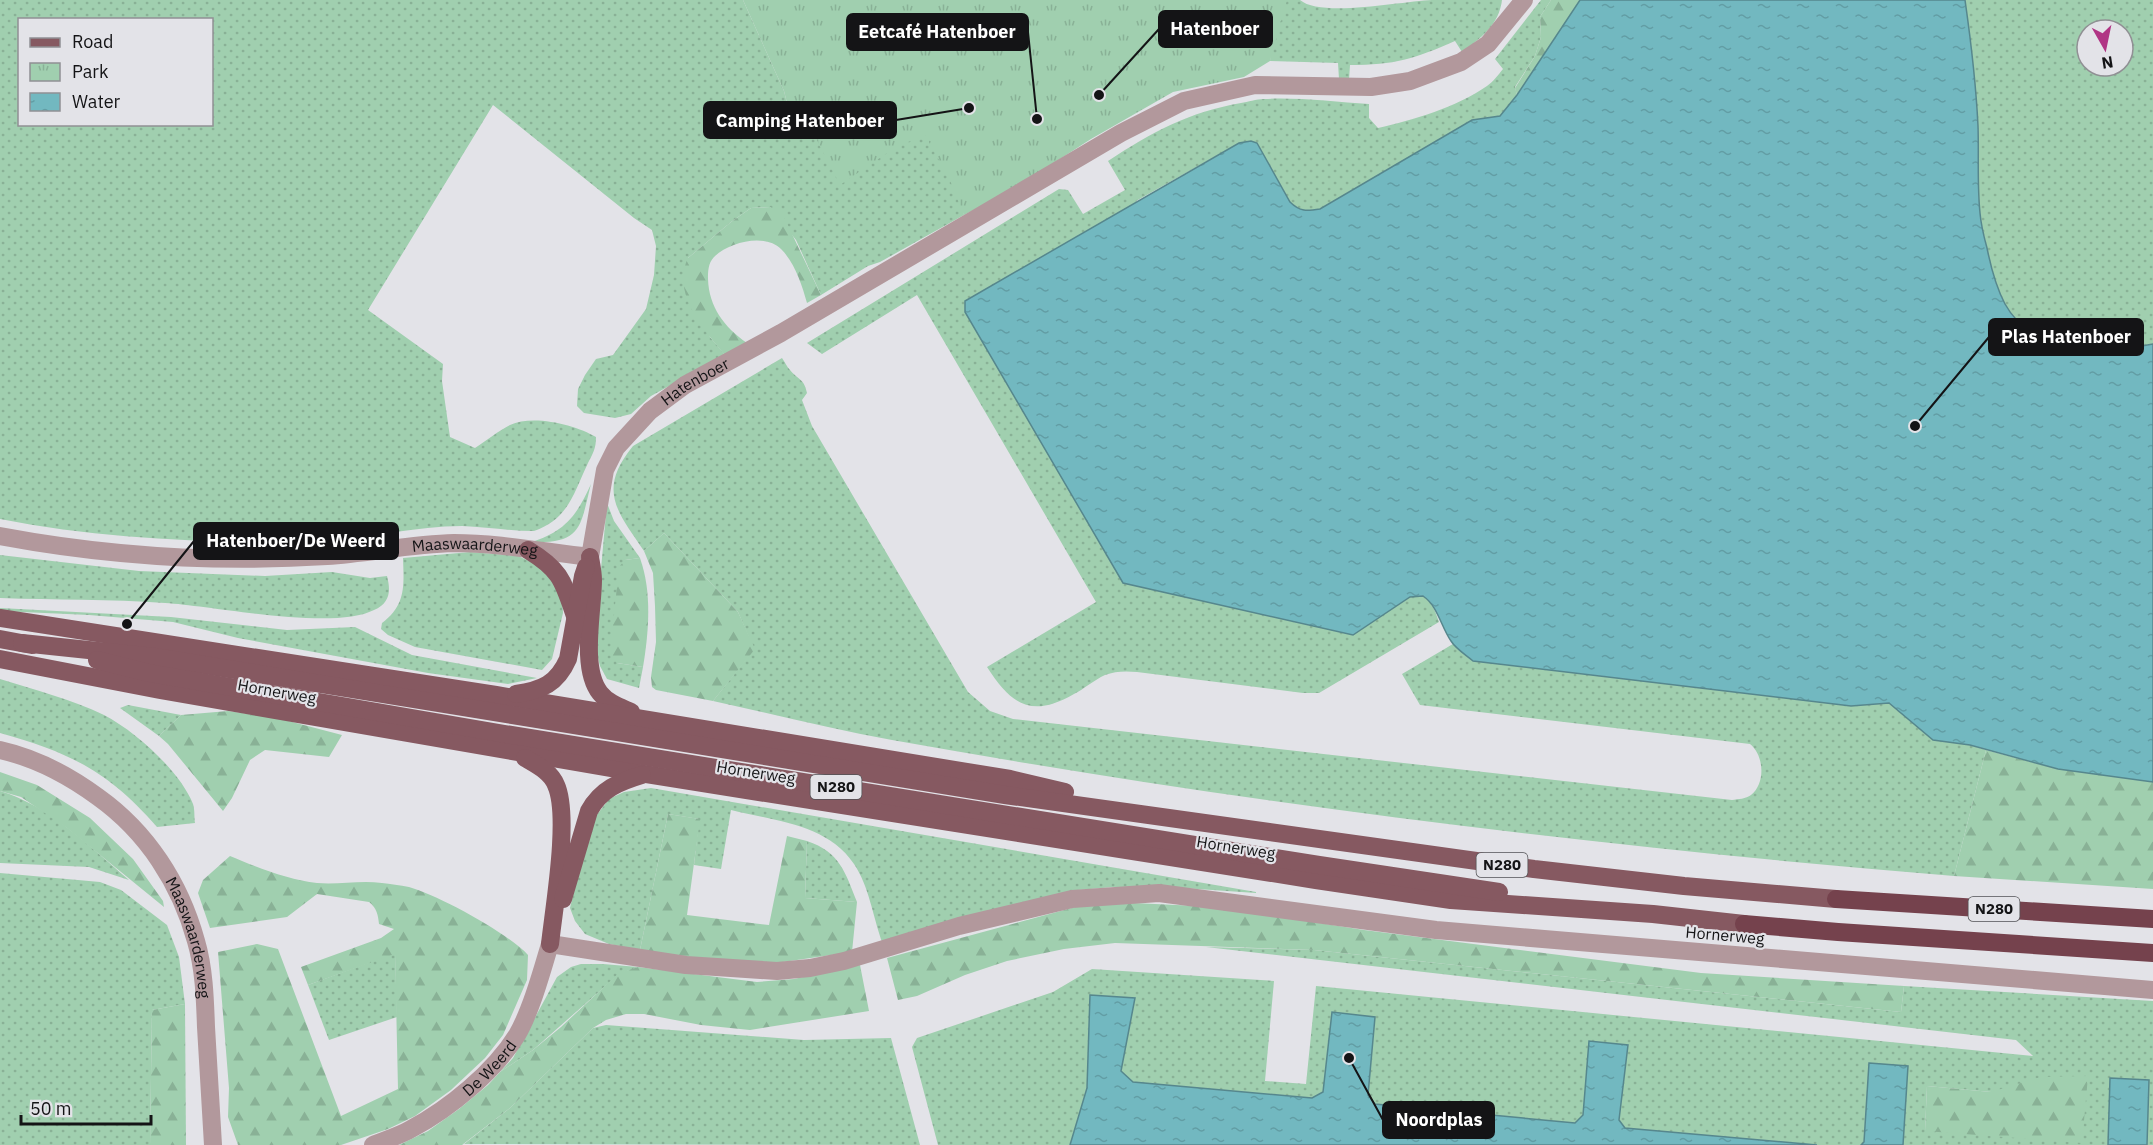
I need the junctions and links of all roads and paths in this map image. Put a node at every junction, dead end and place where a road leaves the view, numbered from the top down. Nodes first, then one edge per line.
1 (1524, 0) edge
2 (0, 537) edge
3 (528, 550) junction
4 (590, 557) junction
5 (0, 618) edge
6 (575, 618) junction
7 (0, 639) edge
8 (22, 643) junction
9 (0, 658) edge
10 (496, 695) junction
11 (652, 721) junction
12 (0, 750) edge
13 (518, 753) junction
14 (645, 774) junction
15 (1169, 817) junction
16 (1836, 899) joint
17 (1653, 914) junction
18 (2153, 919) edge
19 (1744, 924) joint
20 (550, 944) junction
21 (2153, 953) edge
22 (2153, 990) edge
23 (213, 1145) edge
24 (373, 1145) edge

1 - 4 street, Hatenboer
2 - 3 street, Maaswaarderweg
3 - 4 street, Maaswaarderweg
3 - 6 main road
4 - 6 main road
4 - 11 main road
5 - 10 main road, Hornerweg / N280
6 - 10 main road
7 - 8 main road, Hornerweg / N280
8 - 15 main road, Hornerweg / N280
8 - 17 main road, Hornerweg / N280
9 - 13 main road, Hornerweg / N280
10 - 11 main road, Hornerweg / N280
11 - 15 main road, Hornerweg / N280
12 - 23 street, Maaswaarderweg
13 - 14 main road, Hornerweg / N280
13 - 20 main road
14 - 17 main road, Hornerweg / N280
14 - 20 main road
15 - 16 main road, Hornerweg / N280
16 - 18 highway, Hornerweg / N280
17 - 19 main road, Hornerweg / N280
19 - 21 highway, Hornerweg / N280
20 - 22 street, Hornerweg
20 - 24 street, De Weerd

